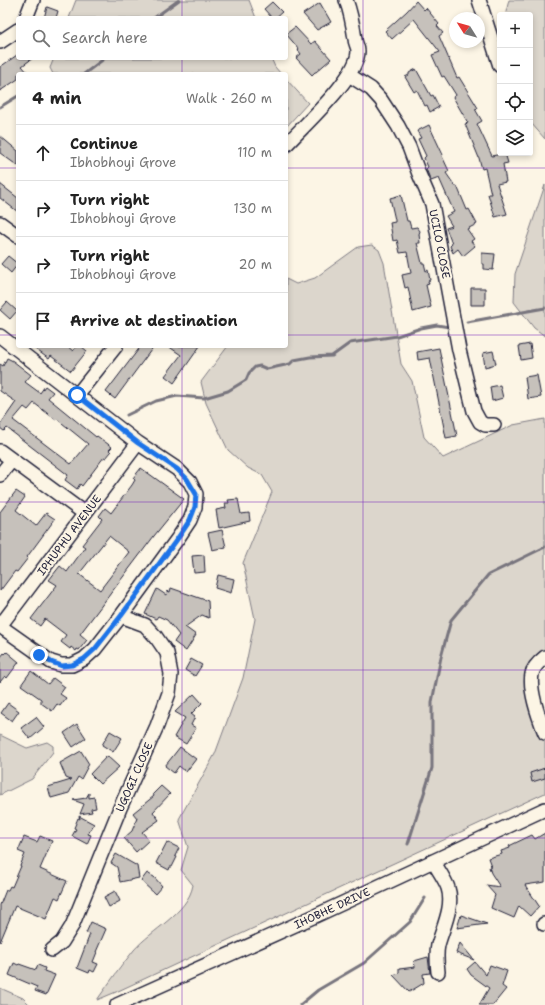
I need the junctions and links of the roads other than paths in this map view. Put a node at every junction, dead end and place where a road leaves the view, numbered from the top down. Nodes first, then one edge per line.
1 (33, 0) edge
2 (346, 0) edge
3 (479, 0) edge
4 (27, 16) edge
5 (16, 31) edge
6 (0, 42) edge
7 (497, 57) edge
8 (349, 75) junction
9 (288, 143) edge
10 (0, 223) edge
11 (16, 235) edge
12 (0, 336) edge
13 (114, 348) edge
14 (77, 395) junction
15 (494, 425) dead end
16 (138, 443) junction
17 (0, 451) edge
18 (12, 460) junction
19 (0, 475) edge
20 (84, 513) junction
21 (121, 616) junction
22 (0, 626) edge
23 (545, 656) edge
24 (545, 733) edge
25 (545, 809) edge
26 (433, 861) junction
27 (52, 950) dead end
28 (438, 972) dead end
29 (117, 1005) edge

1 - 4 street
2 - 8 street
3 - 7 street
5 - 6 street
8 - 9 street
8 - 15 street, UCILO CLOSE
10 - 11 street
12 - 14 street
13 - 14 street
14 - 16 street
16 - 20 street, IPHUPHU AVENUE
16 - 21 street
17 - 18 street
18 - 19 street
18 - 20 street
20 - 22 street, IPHUPHU AVENUE
21 - 22 street
21 - 27 street, UGOGI CLOSE
23 - 24 street
25 - 26 street, IHOBHE DRIVE
26 - 28 street
26 - 29 street, IHOBHE DRIVE

